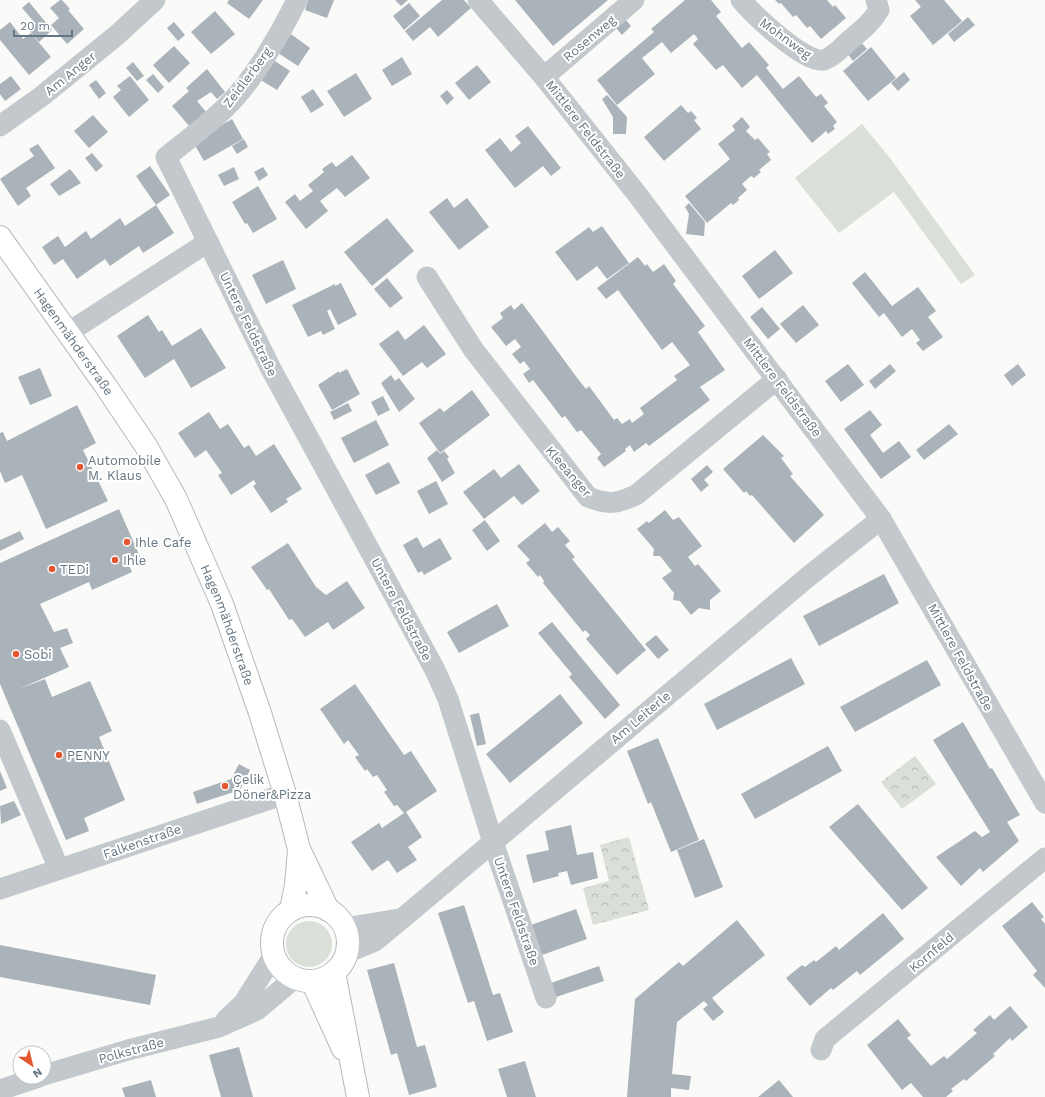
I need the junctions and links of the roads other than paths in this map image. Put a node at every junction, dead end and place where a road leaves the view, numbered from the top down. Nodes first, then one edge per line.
1 (154, 0) edge
2 (296, 0) edge
3 (478, 0) edge
4 (634, 0) edge
5 (741, 0) edge
6 (876, 0) edge
7 (544, 77) junction
8 (0, 126) edge
9 (166, 157) joint
10 (0, 237) edge
11 (208, 242) junction
12 (427, 277) dead end
13 (68, 332) junction
14 (777, 380) junction
15 (881, 519) junction
16 (0, 730) edge
17 (285, 794) junction
18 (1045, 803) edge
19 (493, 842) junction
20 (299, 849) junction
21 (1045, 858) edge
22 (60, 869) junction
23 (0, 889) edge
24 (291, 910) junction
25 (328, 910) junction
26 (402, 919) junction
27 (344, 928) junction
28 (346, 953) junction
29 (274, 955) junction
30 (334, 972) junction
31 (304, 979) junction
32 (546, 998) dead end
33 (219, 1027) junction
34 (821, 1050) dead end
35 (351, 1064) junction
36 (52, 1073) edge
37 (15, 1085) edge
38 (0, 1090) edge
39 (358, 1097) edge

1 - 8 street, Am Anger
2 - 9 street, Zeidlerberg
3 - 7 street, Mittlere Feldstraße
4 - 7 street, Rosenweg
5 - 6 street, Mohnweg
7 - 14 street, Mittlere Feldstraße
9 - 11 street, Untere Feldstraße
10 - 13 street, Hagenmähderstraße
11 - 13 street
11 - 19 street, Untere Feldstraße
12 - 14 street, Kleeanger
13 - 17 street, Hagenmähderstraße
14 - 15 street, Mittlere Feldstraße
15 - 18 street, Mittlere Feldstraße
15 - 19 street, Am Leiterle
16 - 22 street
17 - 20 street, Hagenmähderstraße
17 - 22 street, Falkenstraße
19 - 26 street, Am Leiterle
19 - 32 street, Untere Feldstraße
20 - 24 street, Hagenmähderstraße
20 - 25 street, Hagenmähderstraße
21 - 34 street, Kornfeld
22 - 23 street, Falkenstraße
24 - 25 street
24 - 29 street
25 - 27 street, Hagenmähderstraße
26 - 27 street
26 - 28 street, Am Leiterle
27 - 28 street
28 - 30 street
29 - 31 street
29 - 33 street, Polkstraße
30 - 31 street
30 - 35 street
31 - 33 street, Polkstraße
31 - 35 street
33 - 36 street, Polkstraße
35 - 39 street
37 - 38 street

